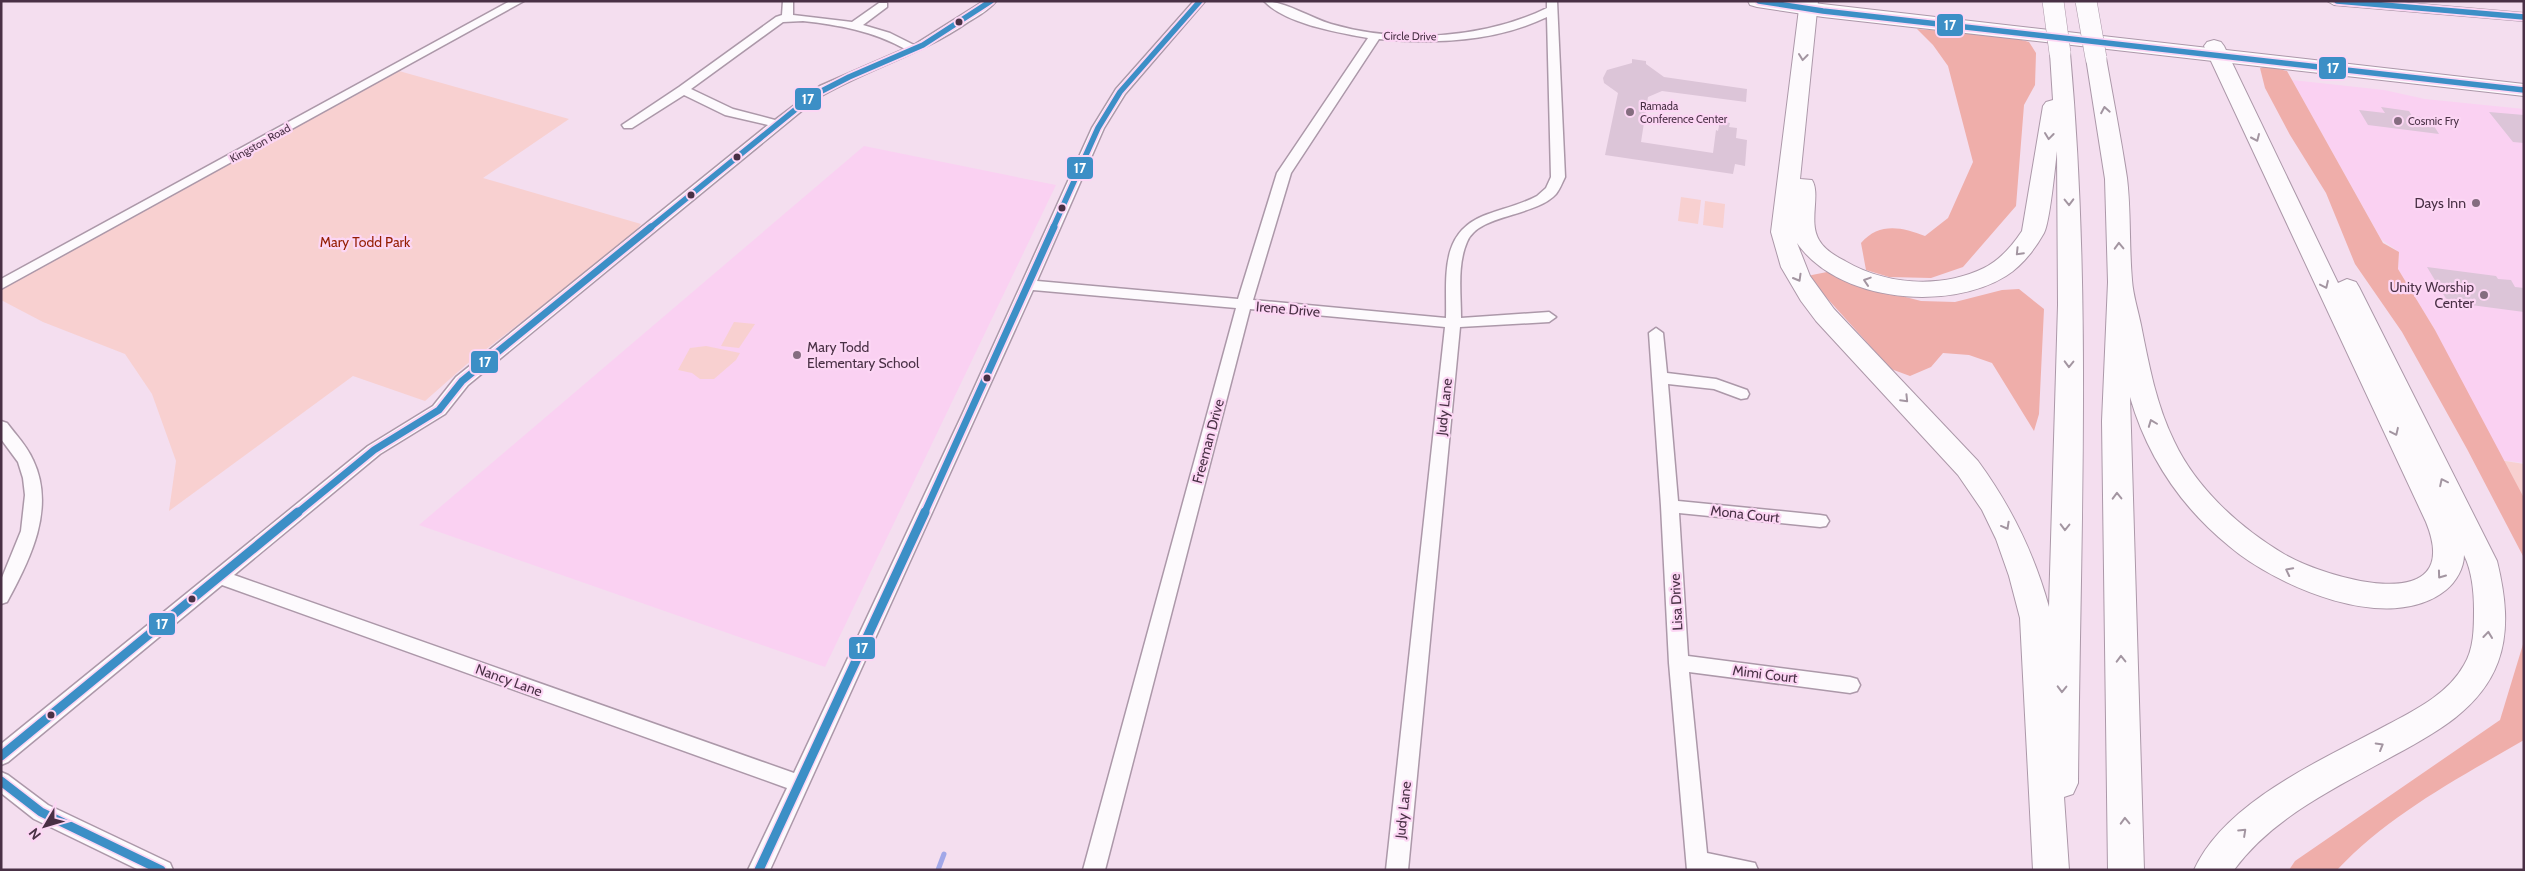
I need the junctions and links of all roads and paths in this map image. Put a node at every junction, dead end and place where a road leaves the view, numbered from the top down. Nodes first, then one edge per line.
1 (519, 1) edge
2 (788, 1) edge
3 (991, 1) edge
4 (1200, 1) edge
5 (1269, 1) edge
6 (1757, 1) edge
7 (2053, 1) edge
8 (2086, 1) edge
9 (2334, 1) edge
10 (883, 5) dead end
11 (1817, 5) edge
12 (1552, 6) edge
13 (787, 17) junction
14 (2524, 17) edge
15 (853, 27) junction
16 (1375, 36) junction
17 (914, 50) junction
18 (2224, 52) junction
19 (2061, 62) junction
20 (2524, 80) edge
21 (683, 90) junction
22 (2524, 90) edge
23 (777, 124) junction
24 (628, 125) dead end
25 (2120, 282) junction
26 (1, 286) edge
27 (1028, 286) junction
28 (1244, 305) junction
29 (1548, 317) dead end
30 (1453, 324) junction
31 (1656, 333) dead end
32 (1661, 378) junction
33 (1741, 394) dead end
34 (4, 436) edge
35 (1670, 506) junction
36 (1820, 522) dead end
37 (220, 577) junction
38 (1, 597) edge
39 (1679, 663) junction
40 (1850, 685) dead end
41 (1, 756) edge
42 (1, 781) edge
43 (798, 784) junction
44 (1697, 865) edge
45 (162, 870) edge
46 (759, 870) edge
47 (1094, 870) edge
48 (1397, 870) edge
49 (1747, 870) edge
50 (2051, 870) edge
51 (2059, 870) edge
52 (2126, 870) edge
53 (2212, 870) edge

1 - 26 street, Kingston Road
2 - 13 street
3 - 17 street
4 - 27 street
5 - 16 street, Circle Drive
6 - 11 highway
7 - 19 highway, bridge
25 -> 8 highway, bridge
9 - 14 street
10 - 15 street
11 - 18 highway
19 -> 11 highway
11 -> 50 highway
12 - 16 street, Circle Drive
12 - 30 street, Judy Lane
13 - 15 street
13 - 21 street
15 - 17 street
16 - 28 street, Freeman Drive
17 - 23 street
18 - 20 highway
18 - 22 highway
18 -> 25 highway
53 -> 18 highway
19 -> 51 highway
21 - 23 street
21 - 24 street
23 - 37 street
52 -> 25 highway
27 - 28 street, Irene Drive
27 - 43 street
28 - 30 street, Irene Drive
28 - 47 street, Freeman Drive
29 - 30 street, Irene Drive
30 - 48 street, Judy Lane
31 - 32 street, Lisa Drive
32 - 33 street
32 - 35 street, Lisa Drive
34 - 38 street
35 - 36 street, Mona Court
35 - 39 street, Lisa Drive
37 - 41 street
37 - 43 street, Nancy Lane
39 - 40 street, Mimi Court
39 - 44 street, Lisa Drive
42 - 45 street
43 - 46 street
44 - 49 street

